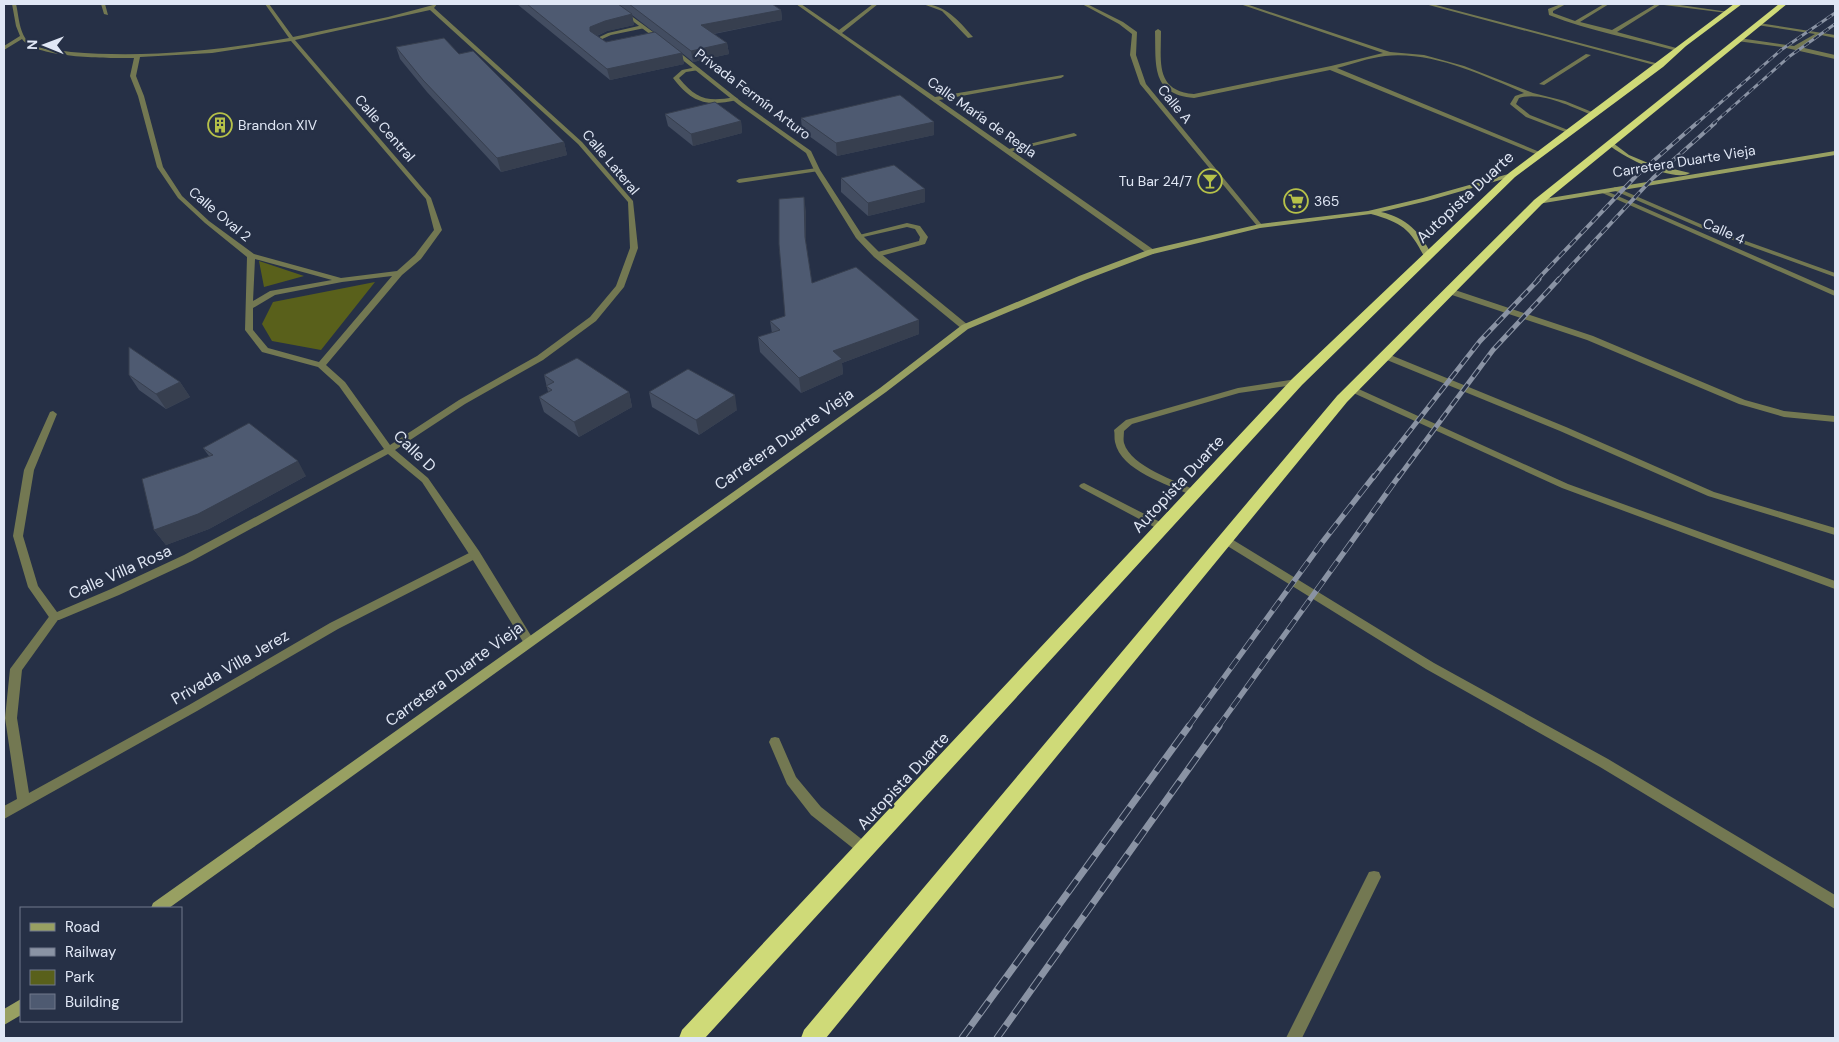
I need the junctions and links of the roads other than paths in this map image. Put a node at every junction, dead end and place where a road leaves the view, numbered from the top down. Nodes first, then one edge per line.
1 (14, 4) edge
2 (103, 4) edge
3 (267, 4) edge
4 (612, 4) edge
5 (798, 4) edge
6 (876, 4) edge
7 (924, 4) edge
8 (1084, 4) edge
9 (1242, 4) edge
10 (1427, 4) edge
11 (1564, 4) edge
12 (1607, 4) edge
13 (1659, 4) edge
14 (1664, 4) edge
15 (1783, 4) edge
16 (433, 6) edge
17 (1732, 8) edge
18 (106, 14) dead end
19 (1575, 23) junction
20 (1759, 24) junction
21 (643, 27) junction
22 (1158, 31) dead end
23 (840, 32) junction
24 (1611, 33) junction
25 (1821, 33) junction
26 (1835, 36) edge
27 (22, 37) junction
28 (970, 37) dead end
29 (659, 38) junction
30 (293, 40) junction
31 (1739, 40) junction
32 (650, 41) edge
33 (4, 48) edge
34 (1795, 48) junction
35 (608, 49) edge
36 (1677, 49) junction
37 (1390, 54) junction
38 (1588, 54) dead end
39 (137, 57) junction
40 (1835, 57) edge
41 (1660, 65) junction
42 (697, 68) junction
43 (1331, 68) junction
44 (1061, 76) dead end
45 (1542, 84) dead end
46 (1531, 94) junction
47 (735, 99) junction
48 (935, 99) junction
49 (1594, 114) junction
50 (1570, 132) junction
51 (1074, 135) dead end
52 (1611, 144) junction
53 (1008, 150) junction
54 (1540, 154) junction
55 (1834, 155) edge
56 (817, 170) junction
57 (1512, 175) junction
58 (1700, 175) junction
59 (739, 181) dead end
60 (1614, 189) junction
61 (1602, 192) junction
62 (1538, 202) junction
63 (1368, 213) junction
64 (1260, 226) junction
65 (859, 236) junction
66 (1151, 252) junction
67 (877, 255) junction
68 (251, 256) junction
69 (1428, 256) junction
70 (399, 273) junction
71 (1835, 275) edge
72 (342, 280) junction
73 (1449, 291) junction
74 (1835, 294) edge
75 (249, 307) junction
76 (965, 327) junction
77 (1385, 356) junction
78 (320, 365) junction
79 (1297, 382) junction
80 (1352, 389) junction
81 (53, 414) dead end
82 (1835, 419) edge
83 (389, 450) junction
84 (1084, 486) dead end
85 (1194, 493) junction
86 (1162, 527) junction
87 (1835, 532) edge
88 (1225, 539) junction
89 (475, 554) junction
90 (1835, 585) edge
91 (55, 617) junction
92 (529, 642) junction
93 (775, 742) dead end
94 (24, 802) junction
95 (4, 813) edge
96 (864, 849) junction
97 (1374, 876) dead end
98 (1835, 902) edge
99 (159, 907) edge
100 (20, 1007) edge
101 (4, 1018) edge
102 (690, 1038) edge
103 (812, 1038) edge
104 (1294, 1038) edge

1 - 27 street
2 - 18 street
3 - 30 street, Calle Central
4 - 21 street, Privada Fermín Arturo
5 - 23 street, Calle María de Regla
6 - 23 street
7 - 28 street
8 - 64 street, Calle A
9 - 37 street
10 - 41 street
11 - 19 street
12 - 19 street
13 - 24 street
14 - 17 street
15 - 20 highway
16 - 30 street
16 - 83 street, Calle Lateral
17 - 36 highway, Autopista Duarte
19 - 24 street
20 - 25 street
20 - 31 highway
21 - 29 street, Privada Fermín Arturo
21 - 35 street
22 - 43 street
23 - 48 street, Calle María de Regla
24 - 36 street
25 - 26 street
25 - 34 street
27 - 33 street
27 - 39 street
29 - 32 street
29 - 42 street, Privada Fermín Arturo
30 - 39 street
30 - 70 street, Calle Central
31 - 34 street
31 - 52 highway
34 - 40 street
36 - 41 highway, Autopista Duarte
37 - 43 street
37 - 46 street
38 - 45 street
39 - 68 street, Calle Oval 2
41 - 49 highway, Autopista Duarte
42 - 47 street, Privada Fermín Arturo
42 - 47 street
43 - 54 street
44 - 48 street
46 - 49 street
46 - 50 street
47 - 56 street, Privada Fermín Arturo
48 - 53 street, Calle María de Regla
49 - 50 highway, Autopista Duarte
50 - 54 highway, Autopista Duarte
51 - 53 street
52 - 58 main road
52 - 62 highway
53 - 66 street, Calle María de Regla
54 - 57 highway, Autopista Duarte
55 - 58 main road, Carretera Duarte Vieja
56 - 59 street
56 - 65 street, Privada Fermín Arturo
57 - 63 main road, Carretera Duarte Vieja
57 - 69 highway, Autopista Duarte
58 - 60 main road, Carretera Duarte Vieja
60 - 61 main road, Carretera Duarte Vieja
60 - 71 street
61 - 62 main road, Carretera Duarte Vieja
61 - 74 street, Calle 4
62 - 73 highway
63 - 64 main road, Carretera Duarte Vieja
63 - 69 main road
64 - 66 main road, Carretera Duarte Vieja
65 - 67 street, Privada Fermín Arturo
65 - 67 street
66 - 76 main road, Carretera Duarte Vieja
67 - 76 street, Privada Fermín Arturo
68 - 72 street
68 - 75 street, Calle Oval 2
69 - 79 highway, Autopista Duarte
70 - 72 street
70 - 78 street
72 - 75 street
73 - 77 highway
73 - 82 street
75 - 78 street, Calle Oval 2
76 - 92 main road, Carretera Duarte Vieja
77 - 80 highway
77 - 87 street
78 - 83 street, Calle D
79 - 85 highway, Autopista Duarte
79 - 85 street
80 - 88 highway
80 - 90 street
81 - 91 street, Calle Villa Rosa
83 - 89 street, Calle D
83 - 91 street, Calle Villa Rosa
84 - 86 street
85 - 86 highway, Autopista Duarte
86 - 96 highway, Autopista Duarte
88 - 98 street
88 - 103 highway
89 - 92 street, Calle D
89 - 94 street, Privada Villa Jerez
91 - 94 street
92 - 99 main road, Carretera Duarte Vieja
93 - 96 street
94 - 95 street, Privada Villa Jerez
96 - 102 highway, Autopista Duarte
97 - 104 street
100 - 101 main road

